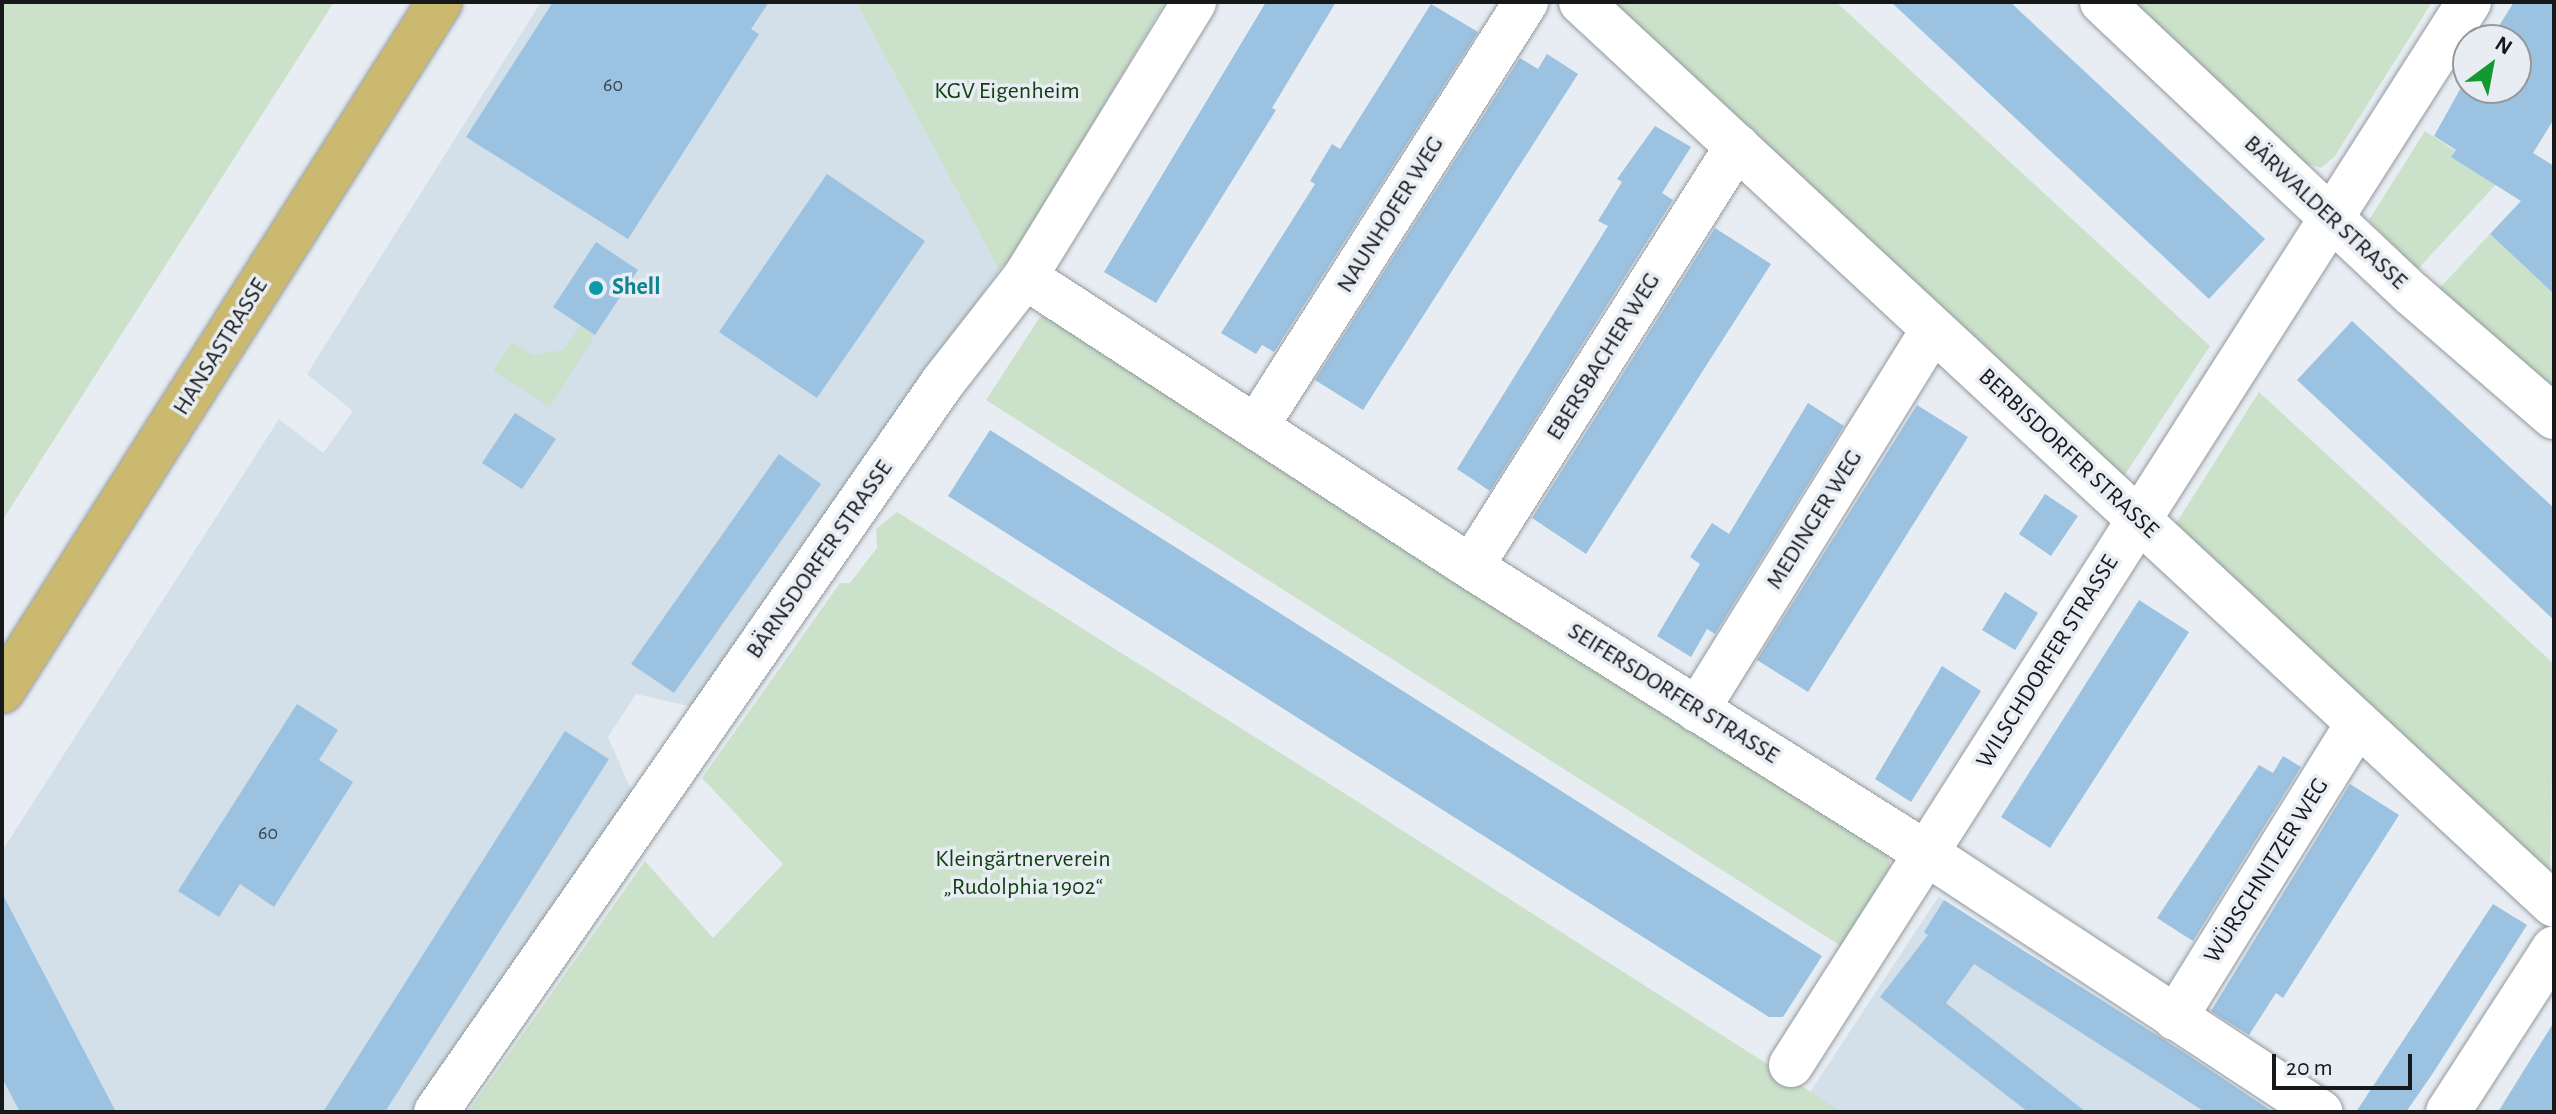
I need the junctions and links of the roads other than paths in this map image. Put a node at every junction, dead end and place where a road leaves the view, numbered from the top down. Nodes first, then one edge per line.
1 (440, 2) edge
2 (1194, 2) edge
3 (1526, 2) edge
4 (1581, 2) edge
5 (2102, 2) edge
6 (2469, 2) edge
7 (1737, 146) junction
8 (2332, 219) junction
9 (1025, 277) junction
10 (1933, 329) junction
11 (2554, 417) edge
12 (1256, 427) junction
13 (2138, 519) junction
14 (1471, 567) junction
15 (2, 691) edge
16 (1697, 710) junction
17 (2358, 723) junction
18 (1926, 853) junction
19 (2554, 905) edge
20 (2554, 948) edge
21 (2175, 1018) junction
22 (1791, 1065) dead end
23 (436, 1112) edge
24 (2320, 1112) edge
25 (2448, 1112) edge

1 - 15 main road, HANSASTRASSE
2 - 9 street, BÄRNSDORFER STRASSE
3 - 12 street, NAUNHOFER WEG
4 - 7 street, BERBISDORFER STRASSE
5 - 8 street, BÄRWALDER STRASSE
6 - 8 street, WILSCHDORFER STRASSE
7 - 10 street, BERBISDORFER STRASSE
7 - 14 street, EBERSBACHER WEG
8 - 11 street, BÄRWALDER STRASSE
8 - 13 street, WILSCHDORFER STRASSE
9 - 12 street, SEIFERSDORFER STRASSE
9 - 23 street, BÄRNSDORFER STRASSE
10 - 13 street, BERBISDORFER STRASSE
10 - 16 street, MEDINGER WEG
12 - 14 street, SEIFERSDORFER STRASSE
13 - 17 street, BERBISDORFER STRASSE
13 - 18 street, WILSCHDORFER STRASSE
14 - 16 street, SEIFERSDORFER STRASSE
16 - 18 street, SEIFERSDORFER STRASSE
17 - 19 street, BERBISDORFER STRASSE
17 - 21 street, WÜRSCHNITZER WEG
18 - 21 street, SEIFERSDORFER STRASSE
18 - 22 street, WILSCHDORFER STRASSE
20 - 25 street
21 - 24 street, SEIFERSDORFER STRASSE

